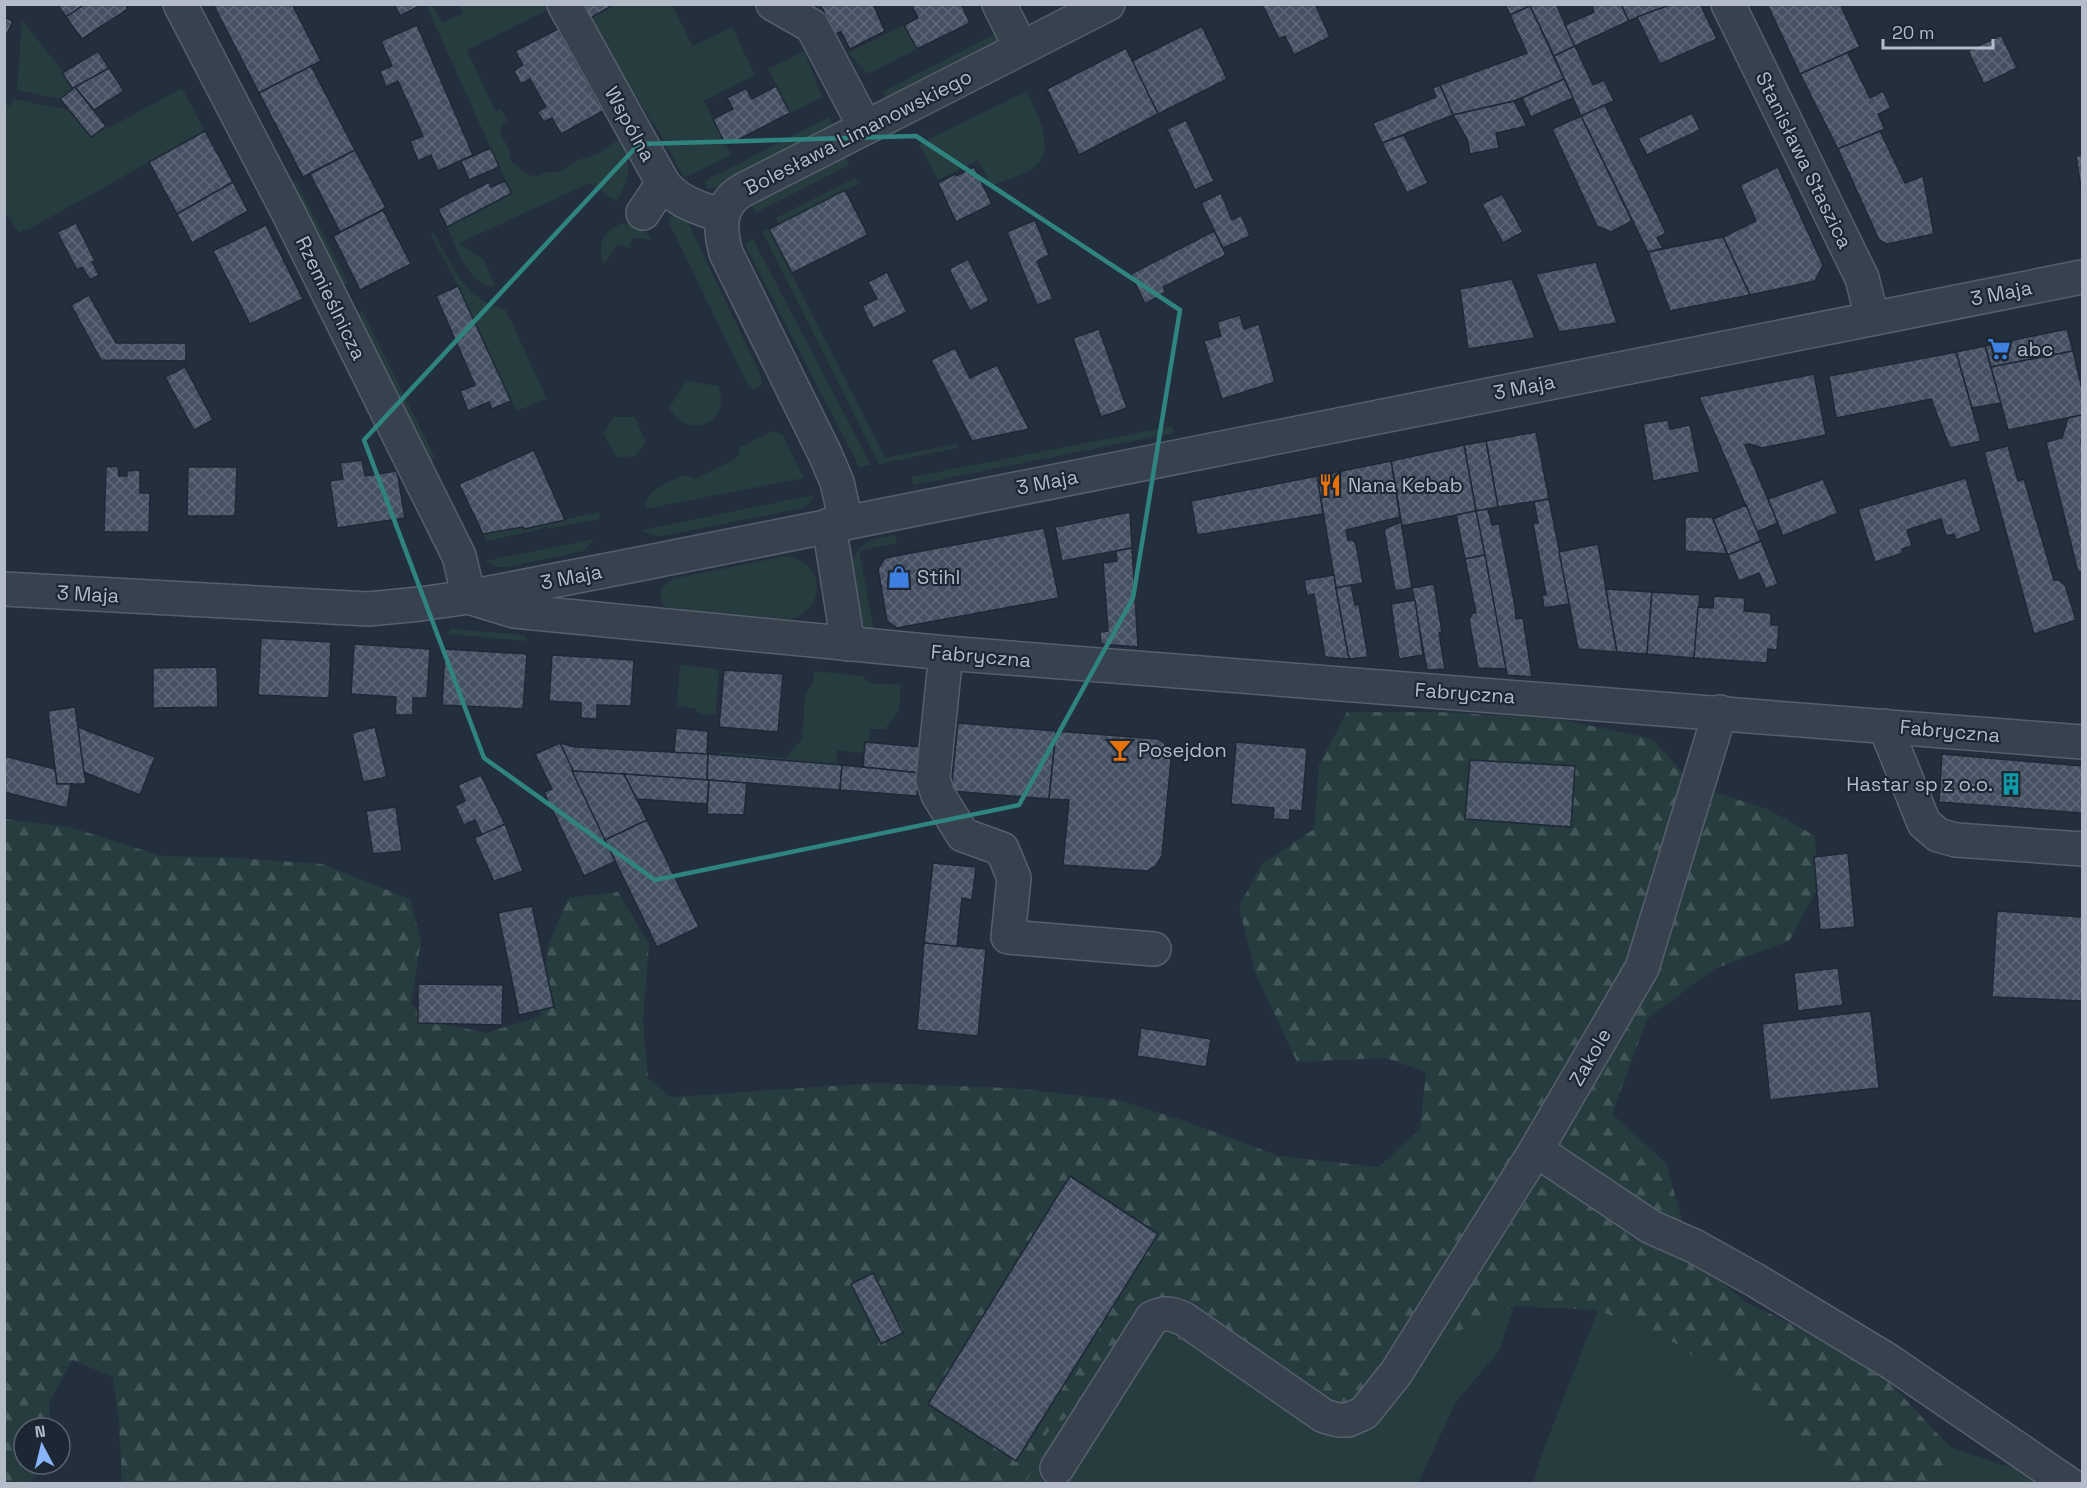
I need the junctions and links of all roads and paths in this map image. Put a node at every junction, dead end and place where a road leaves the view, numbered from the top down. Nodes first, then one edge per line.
1 (180, 4) edge
2 (564, 4) edge
3 (773, 4) edge
4 (999, 4) edge
5 (1108, 4) edge
6 (1728, 4) edge
7 (1021, 48) junction
8 (865, 127) junction
9 (663, 183) junction
10 (643, 213) dead end
11 (722, 216) junction
12 (2081, 282) edge
13 (1872, 318) junction
14 (837, 524) junction
15 (4, 589) edge
16 (469, 597) junction
17 (848, 644) junction
18 (946, 653) junction
19 (1720, 712) junction
20 (1885, 726) junction
21 (2082, 742) edge
22 (2082, 849) edge
23 (1154, 949) dead end
24 (1536, 1150) junction
25 (1057, 1468) dead end
26 (2069, 1484) edge

1 - 16 street, Rzemieślnicza
2 - 9 street, Wspólna
3 - 8 street
4 - 7 street
5 - 7 street, Bolesława Limanowskiego
6 - 13 street, Stanisława Staszica
7 - 8 street, Bolesława Limanowskiego
8 - 11 street, Bolesława Limanowskiego
9 - 10 street
9 - 11 street, Wspólna
11 - 14 street
12 - 13 street, 3 Maja
13 - 14 street, 3 Maja
14 - 16 street, 3 Maja
14 - 17 street
15 - 16 street, 3 Maja
16 - 17 street, Fabryczna
17 - 18 street, Fabryczna
18 - 19 street, Fabryczna
18 - 23 street
19 - 20 street, Fabryczna
19 - 24 street, Zakole
20 - 21 street, Fabryczna
20 - 22 street
24 - 25 street, Zakole
24 - 26 street

